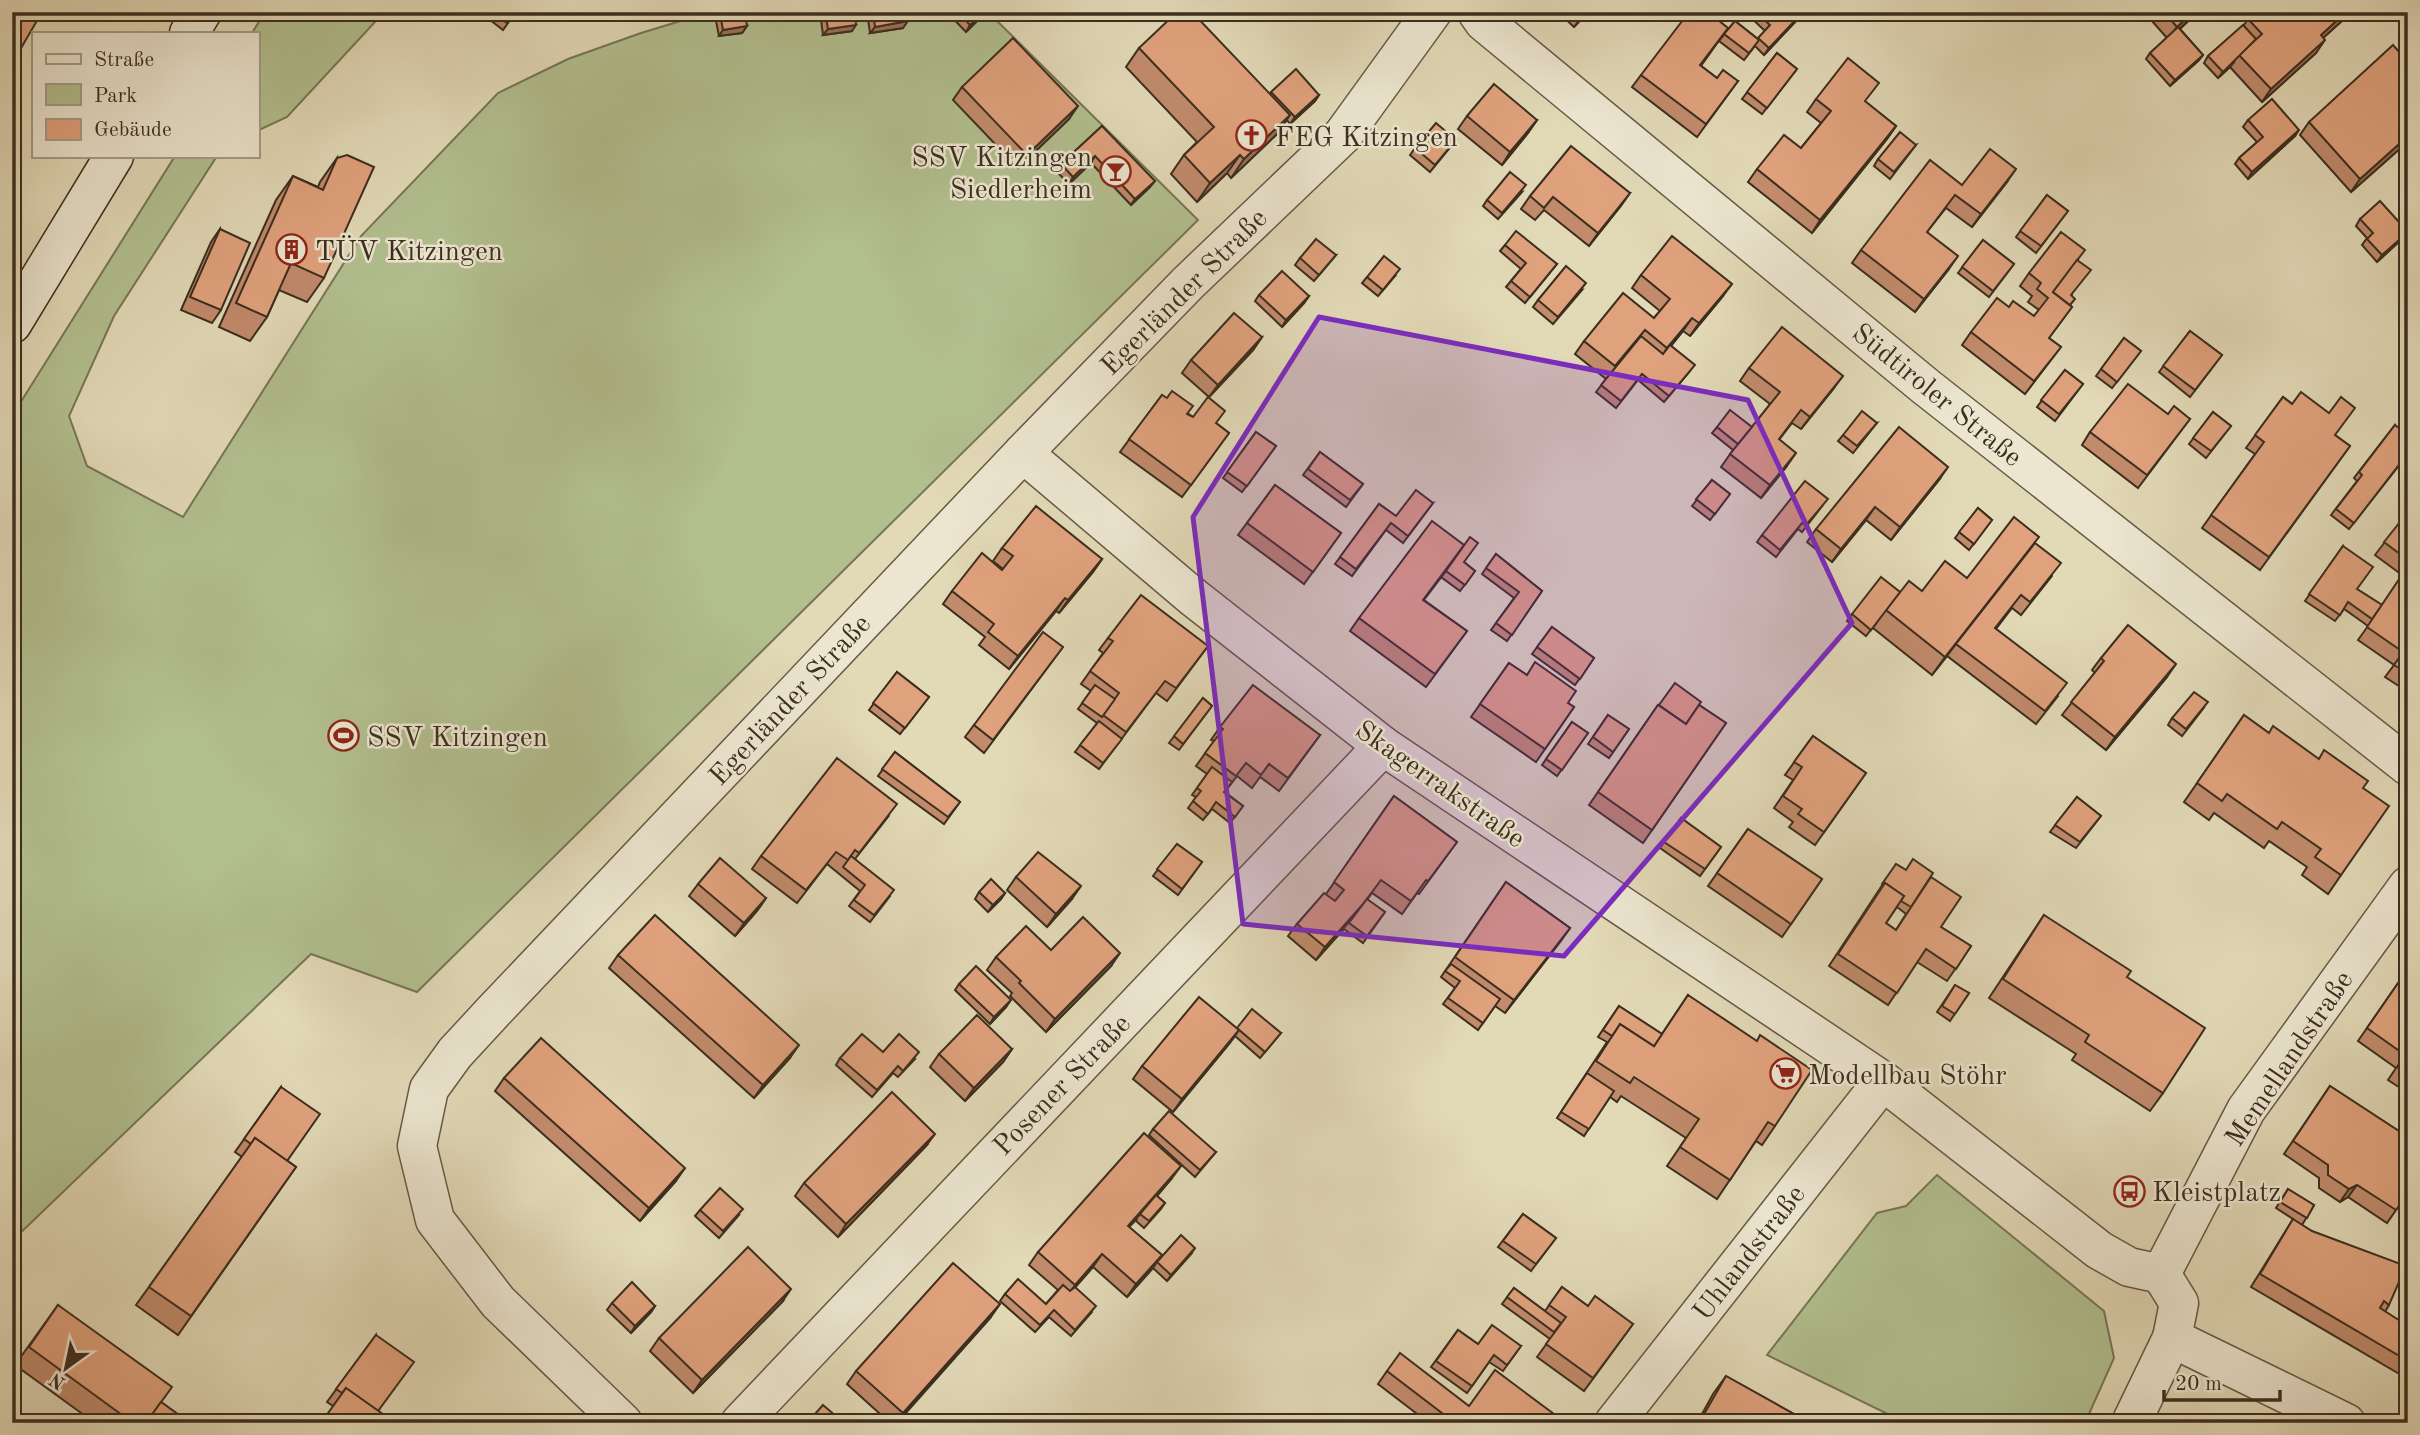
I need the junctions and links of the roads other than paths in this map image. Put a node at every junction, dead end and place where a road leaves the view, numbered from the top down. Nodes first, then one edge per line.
1 (202, 12) edge
2 (1433, 12) edge
3 (1477, 12) edge
4 (190, 32) edge
5 (113, 158) edge
6 (23, 282) edge
7 (12, 324) edge
8 (1023, 453) junction
9 (1383, 746) junction
10 (2408, 766) edge
11 (2408, 886) edge
12 (1883, 1081) junction
13 (2161, 1274) junction
14 (2172, 1338) junction
15 (623, 1423) edge
16 (740, 1423) edge
17 (1614, 1423) edge
18 (2131, 1423) edge
19 (2346, 1423) edge

1 - 4 street
2 - 8 street, Egerländer Straße
3 - 10 street, Südtiroler Straße
5 - 6 street
6 - 7 street
8 - 9 street, Skagerrakstraße
8 - 15 street, Egerländer Straße
9 - 12 street, Skagerrakstraße
9 - 16 street, Posener Straße
11 - 13 street, Memellandstraße
12 - 13 street
12 - 17 street, Uhlandstraße
13 - 14 street
14 - 18 street
14 - 19 street

